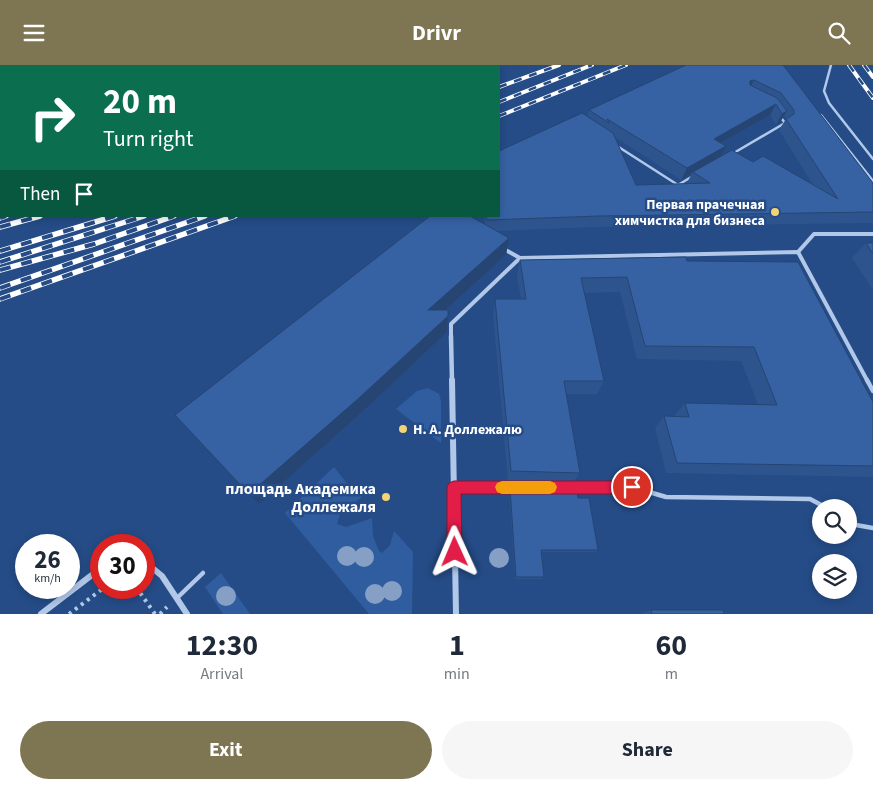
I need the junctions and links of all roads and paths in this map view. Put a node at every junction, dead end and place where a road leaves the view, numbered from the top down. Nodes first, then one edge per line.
1 (831, 65) edge
2 (773, 107) edge
3 (819, 112) edge
4 (611, 142) edge
5 (727, 157) edge
6 (873, 159) edge
7 (694, 176) edge
8 (873, 181) edge
9 (873, 233) edge
10 (495, 243) edge
11 (798, 252) junction
12 (520, 258) junction
13 (451, 337) joint
14 (873, 391) edge
15 (454, 487) junction
16 (812, 500) edge
17 (857, 525) edge
18 (873, 528) edge
19 (155, 569) edge
20 (203, 573) dead end
21 (90, 576) edge
22 (90, 598) edge
23 (177, 598) junction
24 (144, 599) edge
25 (41, 614) edge
26 (69, 614) edge
27 (155, 614) edge
28 (187, 614) edge
29 (456, 614) edge

1 - 6 lane
2 - 5 lane
3 - 8 lane
4 - 7 lane
9 - 11 lane
10 - 12 lane
11 - 12 lane
11 - 14 lane
12 - 13 lane
13 - 15 street
15 - 16 lane
15 - 29 street
17 - 18 lane
19 - 23 street
20 - 23 lane
21 - 25 street
22 - 26 path
23 - 28 street
24 - 27 path

